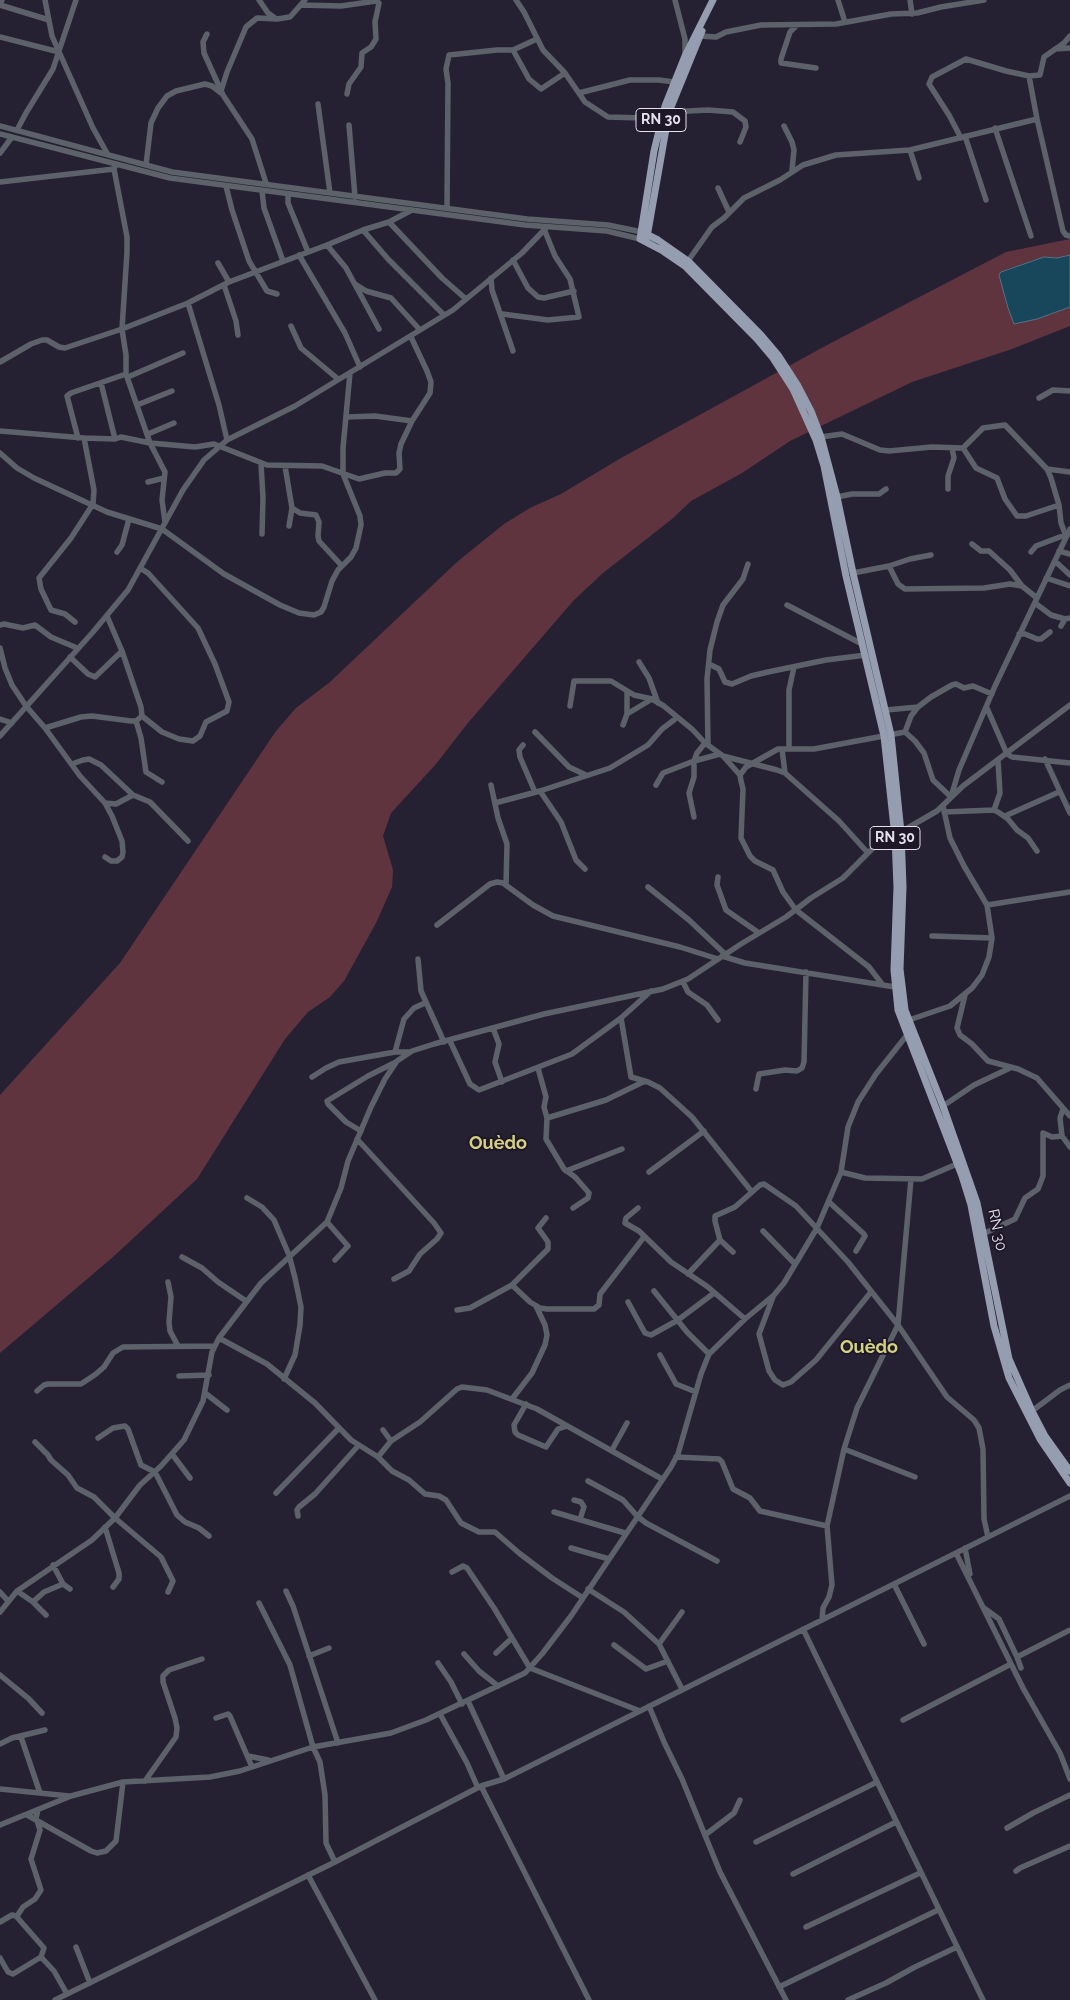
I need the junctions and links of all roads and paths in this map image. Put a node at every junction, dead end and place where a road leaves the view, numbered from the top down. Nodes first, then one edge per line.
1 (2, 0) edge
2 (45, 0) edge
3 (76, 0) edge
4 (259, 0) edge
5 (516, 0) edge
6 (675, 0) edge
7 (713, 0) edge
8 (838, 0) edge
9 (910, 0) edge
10 (984, 0) edge
11 (956, 2) edge
12 (303, 3) edge
13 (0, 5) edge
14 (709, 10) junction
15 (912, 14) junction
16 (277, 19) junction
17 (49, 20) junction
18 (844, 22) junction
19 (786, 25) junction
20 (796, 26) junction
21 (790, 32) junction
22 (207, 34) dead end
23 (700, 36) junction
24 (1070, 36) edge
25 (0, 37) edge
26 (537, 39) junction
27 (1070, 48) edge
28 (1056, 49) junction
29 (513, 50) junction
30 (59, 51) junction
31 (685, 56) junction
32 (816, 68) dead end
33 (565, 73) junction
34 (1029, 76) junction
35 (674, 82) junction
36 (222, 92) junction
37 (579, 93) junction
38 (347, 94) dead end
39 (318, 104) dead end
40 (669, 112) junction
41 (1037, 119) junction
42 (660, 123) junction
43 (349, 125) dead end
44 (0, 126) edge
45 (784, 126) dead end
46 (995, 128) junction
47 (17, 130) junction
48 (0, 134) edge
49 (12, 137) junction
50 (963, 137) junction
51 (740, 142) dead end
52 (910, 150) junction
53 (0, 153) edge
54 (107, 153) junction
55 (146, 165) junction
56 (115, 167) junction
57 (792, 170) junction
58 (919, 178) dead end
59 (0, 182) edge
60 (266, 183) junction
61 (226, 186) junction
62 (718, 188) dead end
63 (262, 191) junction
64 (330, 193) junction
65 (288, 194) junction
66 (355, 196) junction
67 (986, 200) dead end
68 (447, 207) junction
69 (412, 210) junction
70 (729, 212) junction
71 (389, 222) junction
72 (545, 228) junction
73 (363, 230) junction
74 (1031, 236) dead end
75 (1070, 236) edge
76 (644, 237) junction
77 (327, 246) junction
78 (308, 252) junction
79 (298, 256) junction
80 (513, 260) junction
81 (283, 261) junction
82 (688, 261) junction
83 (218, 263) dead end
84 (254, 273) junction
85 (492, 278) junction
86 (226, 283) junction
87 (355, 284) junction
88 (574, 291) junction
89 (277, 294) dead end
90 (466, 299) junction
91 (188, 303) junction
92 (502, 314) junction
93 (444, 316) junction
94 (291, 326) dead end
95 (122, 329) junction
96 (378, 329) dead end
97 (420, 330) junction
98 (238, 335) dead end
99 (411, 337) junction
100 (513, 351) dead end
101 (183, 354) dead end
102 (0, 362) edge
103 (360, 367) junction
104 (350, 373) junction
105 (127, 376) junction
106 (338, 379) junction
107 (101, 383) junction
108 (172, 391) dead end
109 (1070, 391) edge
110 (1039, 398) dead end
111 (136, 405) junction
112 (347, 417) junction
113 (412, 421) junction
114 (174, 423) dead end
115 (0, 431) edge
116 (148, 434) junction
117 (821, 437) junction
118 (81, 438) junction
119 (115, 439) junction
120 (227, 440) junction
121 (150, 443) junction
122 (220, 446) junction
123 (952, 448) junction
124 (963, 448) junction
125 (0, 453) edge
126 (261, 463) junction
127 (285, 466) junction
128 (1047, 469) junction
129 (1070, 472) edge
130 (343, 474) junction
131 (164, 478) junction
132 (148, 482) dead end
133 (886, 489) dead end
134 (948, 489) dead end
135 (838, 497) junction
136 (93, 504) junction
137 (1059, 505) junction
138 (292, 508) junction
139 (130, 519) junction
140 (165, 522) junction
141 (289, 526) dead end
142 (162, 529) junction
143 (1070, 529) edge
144 (262, 534) dead end
145 (1066, 535) junction
146 (1047, 542) junction
147 (972, 544) dead end
148 (1060, 549) junction
149 (117, 552) dead end
150 (1031, 552) dead end
151 (1070, 554) edge
152 (931, 555) dead end
153 (1055, 561) junction
154 (748, 564) dead end
155 (342, 566) junction
156 (889, 566) junction
157 (140, 568) junction
158 (853, 573) junction
159 (1070, 575) edge
160 (1046, 578) junction
161 (1022, 586) junction
162 (1070, 586) edge
163 (1036, 600) junction
164 (787, 605) dead end
165 (107, 616) junction
166 (1067, 618) edge
167 (75, 622) dead end
168 (0, 625) edge
169 (1061, 626) dead end
170 (1050, 632) dead end
171 (1019, 634) junction
172 (862, 644) junction
173 (0, 648) edge
174 (77, 648) junction
175 (122, 651) junction
176 (866, 656) junction
177 (70, 657) junction
178 (639, 662) dead end
179 (709, 664) junction
180 (794, 667) junction
181 (627, 691) junction
182 (992, 694) junction
183 (652, 699) junction
184 (658, 703) junction
185 (1070, 705) edge
186 (26, 706) junction
187 (570, 706) dead end
188 (918, 707) junction
189 (987, 708) junction
190 (886, 710) junction
191 (627, 714) junction
192 (142, 716) junction
193 (674, 717) junction
194 (0, 719) edge
195 (136, 721) junction
196 (12, 723) junction
197 (623, 725) dead end
198 (46, 728) junction
199 (535, 732) dead end
200 (905, 732) junction
201 (0, 736) edge
202 (888, 736) junction
203 (706, 744) junction
204 (523, 745) dead end
205 (786, 749) junction
206 (1007, 754) junction
207 (722, 755) junction
208 (1045, 759) junction
209 (694, 761) junction
210 (998, 761) junction
211 (1070, 763) edge
212 (72, 764) junction
213 (754, 764) junction
214 (785, 773) junction
215 (587, 775) junction
216 (740, 775) junction
217 (162, 782) dead end
218 (491, 785) dead end
219 (656, 785) dead end
220 (538, 792) junction
221 (1059, 792) junction
222 (133, 794) junction
223 (951, 796) junction
224 (105, 802) junction
225 (495, 803) junction
226 (116, 804) junction
227 (944, 809) junction
228 (994, 810) junction
229 (1070, 813) edge
230 (111, 814) junction
231 (1005, 816) junction
232 (694, 817) dead end
233 (898, 834) junction
234 (188, 841) dead end
235 (1037, 851) dead end
236 (868, 853) junction
237 (105, 858) dead end
238 (585, 869) dead end
239 (718, 877) dead end
240 (506, 885) junction
241 (648, 887) dead end
242 (1070, 892) edge
243 (987, 905) junction
244 (796, 910) junction
245 (437, 925) dead end
246 (759, 933) junction
247 (932, 936) dead end
248 (992, 938) junction
249 (722, 956) junction
250 (418, 959) dead end
251 (806, 972) junction
252 (683, 982) junction
253 (882, 984) junction
254 (895, 987) junction
255 (651, 991) junction
256 (965, 994) junction
257 (425, 1003) junction
258 (621, 1018) junction
259 (718, 1020) dead end
260 (909, 1020) junction
261 (493, 1028) junction
262 (907, 1035) junction
263 (447, 1041) junction
264 (395, 1052) junction
265 (412, 1052) junction
266 (397, 1061) junction
267 (538, 1068) junction
268 (1010, 1068) junction
269 (312, 1077) dead end
270 (646, 1081) junction
271 (502, 1082) junction
272 (756, 1089) dead end
273 (943, 1106) junction
274 (1062, 1109) junction
275 (1070, 1116) edge
276 (547, 1118) junction
277 (361, 1131) junction
278 (704, 1131) junction
279 (1062, 1136) junction
280 (357, 1139) junction
281 (1070, 1147) edge
282 (622, 1149) dead end
283 (957, 1164) junction
284 (566, 1171) junction
285 (649, 1172) dead end
286 (840, 1172) junction
287 (911, 1179) junction
288 (752, 1192) junction
289 (247, 1198) dead end
290 (829, 1202) junction
291 (573, 1208) dead end
292 (638, 1208) dead end
293 (546, 1218) dead end
294 (327, 1222) junction
295 (817, 1228) junction
296 (763, 1231) dead end
297 (985, 1234) junction
298 (644, 1236) junction
299 (720, 1240) junction
300 (856, 1251) dead end
301 (733, 1252) dead end
302 (289, 1255) junction
303 (182, 1257) dead end
304 (334, 1260) dead end
305 (795, 1264) junction
306 (688, 1274) junction
307 (394, 1279) dead end
308 (168, 1282) dead end
309 (512, 1285) junction
310 (654, 1291) dead end
311 (871, 1292) junction
312 (714, 1293) junction
313 (774, 1295) junction
314 (246, 1301) junction
315 (628, 1302) dead end
316 (536, 1306) junction
317 (458, 1310) dead end
318 (745, 1319) junction
319 (678, 1320) junction
320 (898, 1325) junction
321 (220, 1338) junction
322 (178, 1346) junction
323 (215, 1346) junction
324 (709, 1354) junction
325 (660, 1355) dead end
326 (209, 1374) junction
327 (179, 1376) dead end
328 (284, 1379) junction
329 (1070, 1385) edge
330 (37, 1391) dead end
331 (696, 1392) junction
332 (205, 1393) junction
333 (512, 1398) junction
334 (526, 1404) junction
335 (227, 1410) dead end
336 (1032, 1411) junction
337 (627, 1423) dead end
338 (566, 1426) junction
339 (339, 1428) junction
340 (383, 1430) dead end
341 (98, 1438) dead end
342 (391, 1441) junction
343 (35, 1442) dead end
344 (358, 1446) junction
345 (844, 1449) junction
346 (612, 1450) junction
347 (172, 1454) junction
348 (378, 1457) junction
349 (676, 1457) junction
350 (1070, 1471) edge
351 (155, 1472) junction
352 (916, 1477) dead end
353 (190, 1478) dead end
354 (662, 1479) junction
355 (588, 1481) dead end
356 (1070, 1483) edge
357 (276, 1493) dead end
358 (1070, 1496) edge
359 (574, 1500) dead end
360 (554, 1512) dead end
361 (298, 1516) dead end
362 (637, 1516) junction
363 (115, 1518) junction
364 (580, 1520) junction
365 (826, 1526) junction
366 (105, 1527) junction
367 (625, 1534) junction
368 (209, 1536) dead end
369 (988, 1537) junction
370 (571, 1548) dead end
371 (965, 1548) junction
372 (956, 1553) junction
373 (609, 1559) junction
374 (717, 1561) dead end
375 (53, 1565) junction
376 (452, 1572) dead end
377 (972, 1583) junction
378 (63, 1584) junction
379 (894, 1584) junction
380 (113, 1587) dead end
381 (70, 1589) dead end
382 (588, 1589) junction
383 (17, 1591) junction
384 (286, 1591) dead end
385 (0, 1592) edge
386 (168, 1592) dead end
387 (583, 1598) junction
388 (8, 1601) junction
389 (33, 1602) junction
390 (259, 1603) dead end
391 (984, 1608) junction
392 (0, 1612) edge
393 (682, 1612) dead end
394 (46, 1616) dead end
395 (822, 1620) junction
396 (803, 1629) junction
397 (1070, 1630) edge
398 (512, 1638) junction
399 (659, 1644) junction
400 (924, 1644) dead end
401 (614, 1645) dead end
402 (329, 1648) dead end
403 (496, 1653) dead end
404 (464, 1654) dead end
405 (309, 1656) junction
406 (1017, 1657) junction
407 (202, 1658) dead end
408 (668, 1661) junction
409 (438, 1663) dead end
410 (1011, 1664) junction
411 (530, 1668) junction
412 (1021, 1668) dead end
413 (0, 1676) edge
414 (498, 1686) junction
415 (682, 1689) junction
416 (468, 1700) junction
417 (462, 1704) junction
418 (649, 1706) junction
419 (640, 1711) junction
420 (42, 1712) dead end
421 (440, 1714) junction
422 (216, 1718) dead end
423 (903, 1720) dead end
424 (45, 1730) dead end
425 (21, 1737) junction
426 (338, 1743) junction
427 (0, 1744) edge
428 (313, 1747) junction
429 (248, 1756) junction
430 (272, 1760) junction
431 (252, 1768) junction
432 (504, 1779) junction
433 (1070, 1779) edge
434 (145, 1781) junction
435 (122, 1782) junction
436 (877, 1782) junction
437 (480, 1787) junction
438 (0, 1789) edge
439 (40, 1793) junction
440 (1070, 1795) edge
441 (71, 1796) junction
442 (740, 1800) dead end
443 (38, 1810) junction
444 (27, 1815) junction
445 (37, 1822) junction
446 (896, 1822) junction
447 (0, 1825) edge
448 (1007, 1828) dead end
449 (705, 1835) junction
450 (756, 1842) dead end
451 (1070, 1846) edge
452 (335, 1862) junction
453 (1016, 1871) dead end
454 (920, 1873) junction
455 (793, 1874) dead end
456 (308, 1875) junction
457 (938, 1910) junction
458 (17, 1916) junction
459 (0, 1922) edge
460 (806, 1927) dead end
461 (76, 1947) dead end
462 (957, 1947) junction
463 (41, 1957) junction
464 (0, 1958) edge
465 (90, 1983) junction
466 (779, 1987) junction
467 (67, 1994) junction
468 (55, 2000) edge
469 (375, 2000) edge
470 (589, 2000) edge
471 (786, 2000) edge
472 (848, 2000) edge
473 (983, 2000) edge

1 - 13 street
2 - 17 street
3 - 30 street
4 - 16 street
5 - 26 street
6 - 31 street
7 - 14 main road, RN 30
8 - 18 street
9 - 15 street
10 - 11 street
11 - 15 street
12 - 16 street
12 - 38 street
13 - 17 street
14 - 23 main road, RN 30
14 - 31 main road, RN 30
15 - 18 street
16 - 36 street
17 - 30 street
18 - 20 street
19 - 20 street
19 - 21 street
19 - 23 street
20 - 21 street
21 - 32 street
22 - 36 street
23 - 40 main road, RN 30
24 - 28 street
25 - 30 street
26 - 29 street
26 - 33 street
27 - 28 street
28 - 34 street
29 - 33 street
29 - 68 street
30 - 47 street
30 - 54 street
31 - 35 main road, RN 30
33 - 37 street
34 - 41 street
34 - 50 street
35 - 37 street
35 - 42 main road, RN 30
36 - 55 street
36 - 60 street
37 - 42 street
39 - 64 street
40 - 51 street
40 - 76 main road, RN 30
41 - 46 street
41 - 75 street
42 - 76 main road, RN 30
43 - 66 street
44 - 47 street
45 - 57 street
46 - 50 street
46 - 74 street
47 - 54 street
48 - 49 street
49 - 53 street
49 - 56 street
50 - 52 street
50 - 67 street
52 - 57 street
52 - 58 street
54 - 55 street
55 - 60 street
56 - 59 street
56 - 61 street
56 - 95 street
57 - 70 street
60 - 64 street
61 - 63 street
61 - 84 street
62 - 70 street
63 - 65 street
63 - 81 street
64 - 66 street
65 - 69 street
65 - 78 street
66 - 68 street
68 - 76 street
69 - 71 street
69 - 72 street
70 - 82 street
71 - 73 street
71 - 90 street
72 - 76 street
72 - 80 street
72 - 88 street
73 - 77 street
73 - 93 street
76 - 82 main road, RN 30
76 - 172 main road, RN 30
77 - 78 street
77 - 87 street
78 - 79 street
79 - 81 street
79 - 103 street
80 - 85 street
80 - 88 street
81 - 84 street
82 - 117 main road, RN 30
83 - 86 street
84 - 86 street
84 - 89 street
85 - 90 street
85 - 92 street
86 - 91 street
86 - 98 street
87 - 96 street
87 - 97 street
88 - 92 street
90 - 93 street
91 - 95 street
91 - 120 street
92 - 100 street
93 - 97 street
94 - 106 street
95 - 102 street
95 - 105 street
97 - 99 street
99 - 103 street
99 - 113 street
101 - 105 street
103 - 104 street
104 - 106 street
104 - 112 street
105 - 107 street
105 - 111 street
106 - 120 street
107 - 118 street
107 - 119 street
108 - 111 street
109 - 110 street
111 - 116 street
112 - 113 street
112 - 130 street
113 - 130 street
114 - 116 street
115 - 118 street
116 - 121 street
117 - 123 street
117 - 135 main road, RN 30
118 - 119 street
118 - 136 street
119 - 121 street
120 - 122 street
121 - 122 street
121 - 131 street
122 - 126 street
122 - 140 street
123 - 124 street
123 - 134 street
124 - 128 street
124 - 137 street
125 - 136 street
126 - 127 street
126 - 144 street
127 - 130 street
127 - 138 street
128 - 129 street
128 - 137 street
130 - 155 street
131 - 132 street
131 - 140 street
133 - 135 street
135 - 158 main road, RN 30
136 - 139 street
136 - 167 street
137 - 145 street
138 - 141 street
138 - 155 street
139 - 142 street
139 - 149 street
140 - 142 street
142 - 155 street
142 - 157 street
143 - 145 street
145 - 146 street
145 - 148 street
146 - 148 street
146 - 150 street
147 - 161 street
148 - 151 street
148 - 153 street
152 - 156 street
153 - 159 street
153 - 160 street
154 - 179 street
156 - 158 street
156 - 161 street
157 - 165 street
157 - 192 street
158 - 190 main road, RN 30
160 - 162 street
160 - 163 street
161 - 163 street
163 - 166 street
163 - 171 street
164 - 172 street
165 - 174 street
165 - 175 street
166 - 169 street
168 - 174 street
170 - 171 street
171 - 182 street
172 - 176 main road, RN 30
173 - 186 street
174 - 177 street
175 - 177 street
175 - 192 street
176 - 180 street
176 - 202 main road, RN 30
177 - 186 street
178 - 184 street
179 - 180 street
179 - 203 street
180 - 205 street
181 - 183 street
181 - 187 street
181 - 191 street
182 - 188 street
182 - 189 street
183 - 184 street
183 - 191 street
184 - 193 street
185 - 206 street
186 - 196 street
186 - 198 street
188 - 190 street
188 - 200 street
189 - 206 street
189 - 223 street
190 - 202 main road, RN 30
191 - 197 street
192 - 195 street
193 - 203 street
193 - 215 street
194 - 196 street
195 - 198 street
195 - 217 street
196 - 201 street
198 - 212 street
199 - 215 street
200 - 202 street
200 - 223 street
202 - 205 street
202 - 233 main road, RN 30
203 - 207 street
203 - 209 street
204 - 220 street
205 - 213 street
205 - 214 street
206 - 208 street
206 - 210 street
207 - 209 street
207 - 213 street
207 - 216 street
208 - 211 street
208 - 221 street
209 - 219 street
209 - 232 street
210 - 223 street
210 - 228 street
212 - 222 street
212 - 224 street
213 - 214 street
213 - 216 street
214 - 236 street
215 - 220 street
216 - 244 street
218 - 225 street
220 - 225 street
220 - 238 street
221 - 229 street
221 - 231 street
222 - 226 street
222 - 234 street
223 - 227 street
224 - 226 street
224 - 230 street
225 - 240 street
226 - 230 street
227 - 228 street
227 - 233 street
227 - 243 street
228 - 231 street
230 - 237 street
231 - 235 street
233 - 236 street
233 - 254 main road, RN 30
233 - 260 main road, RN 30 / RN 30
236 - 244 street
239 - 246 street
240 - 245 street
240 - 249 street
241 - 249 street
242 - 243 street
243 - 248 street
244 - 246 street
244 - 253 street
246 - 249 street
247 - 248 street
248 - 256 street
249 - 251 street
249 - 252 street
250 - 257 street
251 - 253 street
251 - 272 street
252 - 255 street
252 - 259 street
253 - 254 street
254 - 262 main road, RN 30
255 - 258 street
255 - 261 street
256 - 260 street
256 - 268 street
257 - 263 street
257 - 264 street
258 - 267 street
258 - 270 street
260 - 273 main road, RN 30 / RN 30
261 - 263 street
261 - 271 street
262 - 283 main road, RN 30
262 - 286 street
263 - 265 street
263 - 271 street
264 - 265 street
264 - 269 street
265 - 266 street
266 - 277 street
266 - 277 street
267 - 271 street
267 - 276 street
268 - 273 street
268 - 274 street
270 - 276 street
270 - 278 street
273 - 297 main road, RN 30 / RN 30
274 - 275 street
274 - 279 street
276 - 284 street
277 - 280 street
278 - 285 street
278 - 288 street
279 - 281 street
279 - 297 street
280 - 294 street
280 - 307 street
282 - 284 street
283 - 287 street
283 - 356 main road, RN 30
284 - 291 street
286 - 287 street
286 - 290 street
287 - 320 street
288 - 295 street
288 - 299 street
289 - 302 street
290 - 295 street
290 - 300 street
292 - 298 street
293 - 309 street
294 - 302 street
294 - 304 street
295 - 305 street
295 - 311 street
296 - 305 street
297 - 336 main road, RN 30 / RN 30
298 - 306 street
298 - 316 street
299 - 301 street
299 - 306 street
302 - 314 street
302 - 328 street
303 - 314 street
305 - 313 street
306 - 312 street
308 - 322 street
309 - 316 street
309 - 317 street
310 - 319 street
311 - 313 street
311 - 320 street
312 - 318 street
312 - 319 street
313 - 318 street
314 - 321 street
315 - 319 street
316 - 333 street
318 - 324 street
319 - 324 street
320 - 345 street
320 - 369 street
321 - 323 street
321 - 328 street
322 - 323 street
322 - 330 street
323 - 326 street
324 - 331 street
325 - 331 street
326 - 327 street
326 - 332 street
328 - 339 street
329 - 336 street
331 - 349 street
332 - 335 street
332 - 347 street
333 - 334 street
333 - 342 street
334 - 338 street
334 - 338 street
336 - 350 main road, RN 30 / RN 30
337 - 346 street
338 - 346 street
339 - 344 street
339 - 357 street
340 - 342 street
341 - 351 street
342 - 348 street
343 - 363 street
344 - 348 street
344 - 361 street
345 - 352 street
345 - 365 street
346 - 354 street
347 - 351 street
347 - 353 street
348 - 387 street
349 - 354 street
349 - 365 street
351 - 363 street
351 - 368 street
354 - 362 street
355 - 362 street
358 - 369 street
359 - 364 street
360 - 364 street
362 - 367 street
362 - 374 street
363 - 366 street
363 - 386 street
364 - 367 street
365 - 395 street
366 - 375 street
366 - 380 street
367 - 373 street
369 - 371 street
370 - 373 street
371 - 372 street
371 - 377 street
372 - 377 street
372 - 379 street
373 - 382 street
375 - 378 street
375 - 383 street
376 - 398 street
377 - 391 street
378 - 381 street
378 - 389 street
379 - 395 street
379 - 400 street
382 - 387 street
382 - 399 street
383 - 388 street
383 - 389 street
384 - 405 street
385 - 388 street
387 - 411 street
388 - 392 street
389 - 394 street
390 - 428 street
391 - 406 street
391 - 410 street
393 - 399 street
395 - 396 street
396 - 415 street
396 - 436 street
397 - 406 street
398 - 403 street
398 - 411 street
399 - 408 street
401 - 408 street
402 - 405 street
404 - 414 street
405 - 426 street
406 - 412 street
407 - 434 street
408 - 415 street
409 - 417 street
410 - 423 street
410 - 433 street
411 - 414 street
411 - 419 street
413 - 420 street
414 - 416 street
415 - 418 street
416 - 417 street
416 - 432 street
417 - 421 street
418 - 419 street
418 - 449 street
419 - 432 street
421 - 426 street
421 - 437 street
422 - 429 street
424 - 425 street
425 - 427 street
425 - 439 street
426 - 428 street
428 - 430 street
428 - 452 street
429 - 430 street
429 - 431 street
430 - 431 street
431 - 434 street
432 - 437 street
434 - 435 street
435 - 441 street
435 - 445 street
436 - 446 street
436 - 450 street
437 - 452 street
437 - 470 street
438 - 439 street
439 - 441 street
440 - 448 street
441 - 443 street
442 - 449 street
443 - 444 street
443 - 445 street
444 - 445 street
444 - 447 street
445 - 458 street
446 - 454 street
446 - 455 street
449 - 466 street
451 - 453 street
452 - 456 street
454 - 457 street
454 - 460 street
456 - 465 street
456 - 469 street
457 - 462 street
457 - 466 street
458 - 459 street
458 - 463 street
461 - 465 street
462 - 472 street
462 - 473 street
463 - 464 street
463 - 467 street
465 - 467 street
466 - 471 street
467 - 468 street

